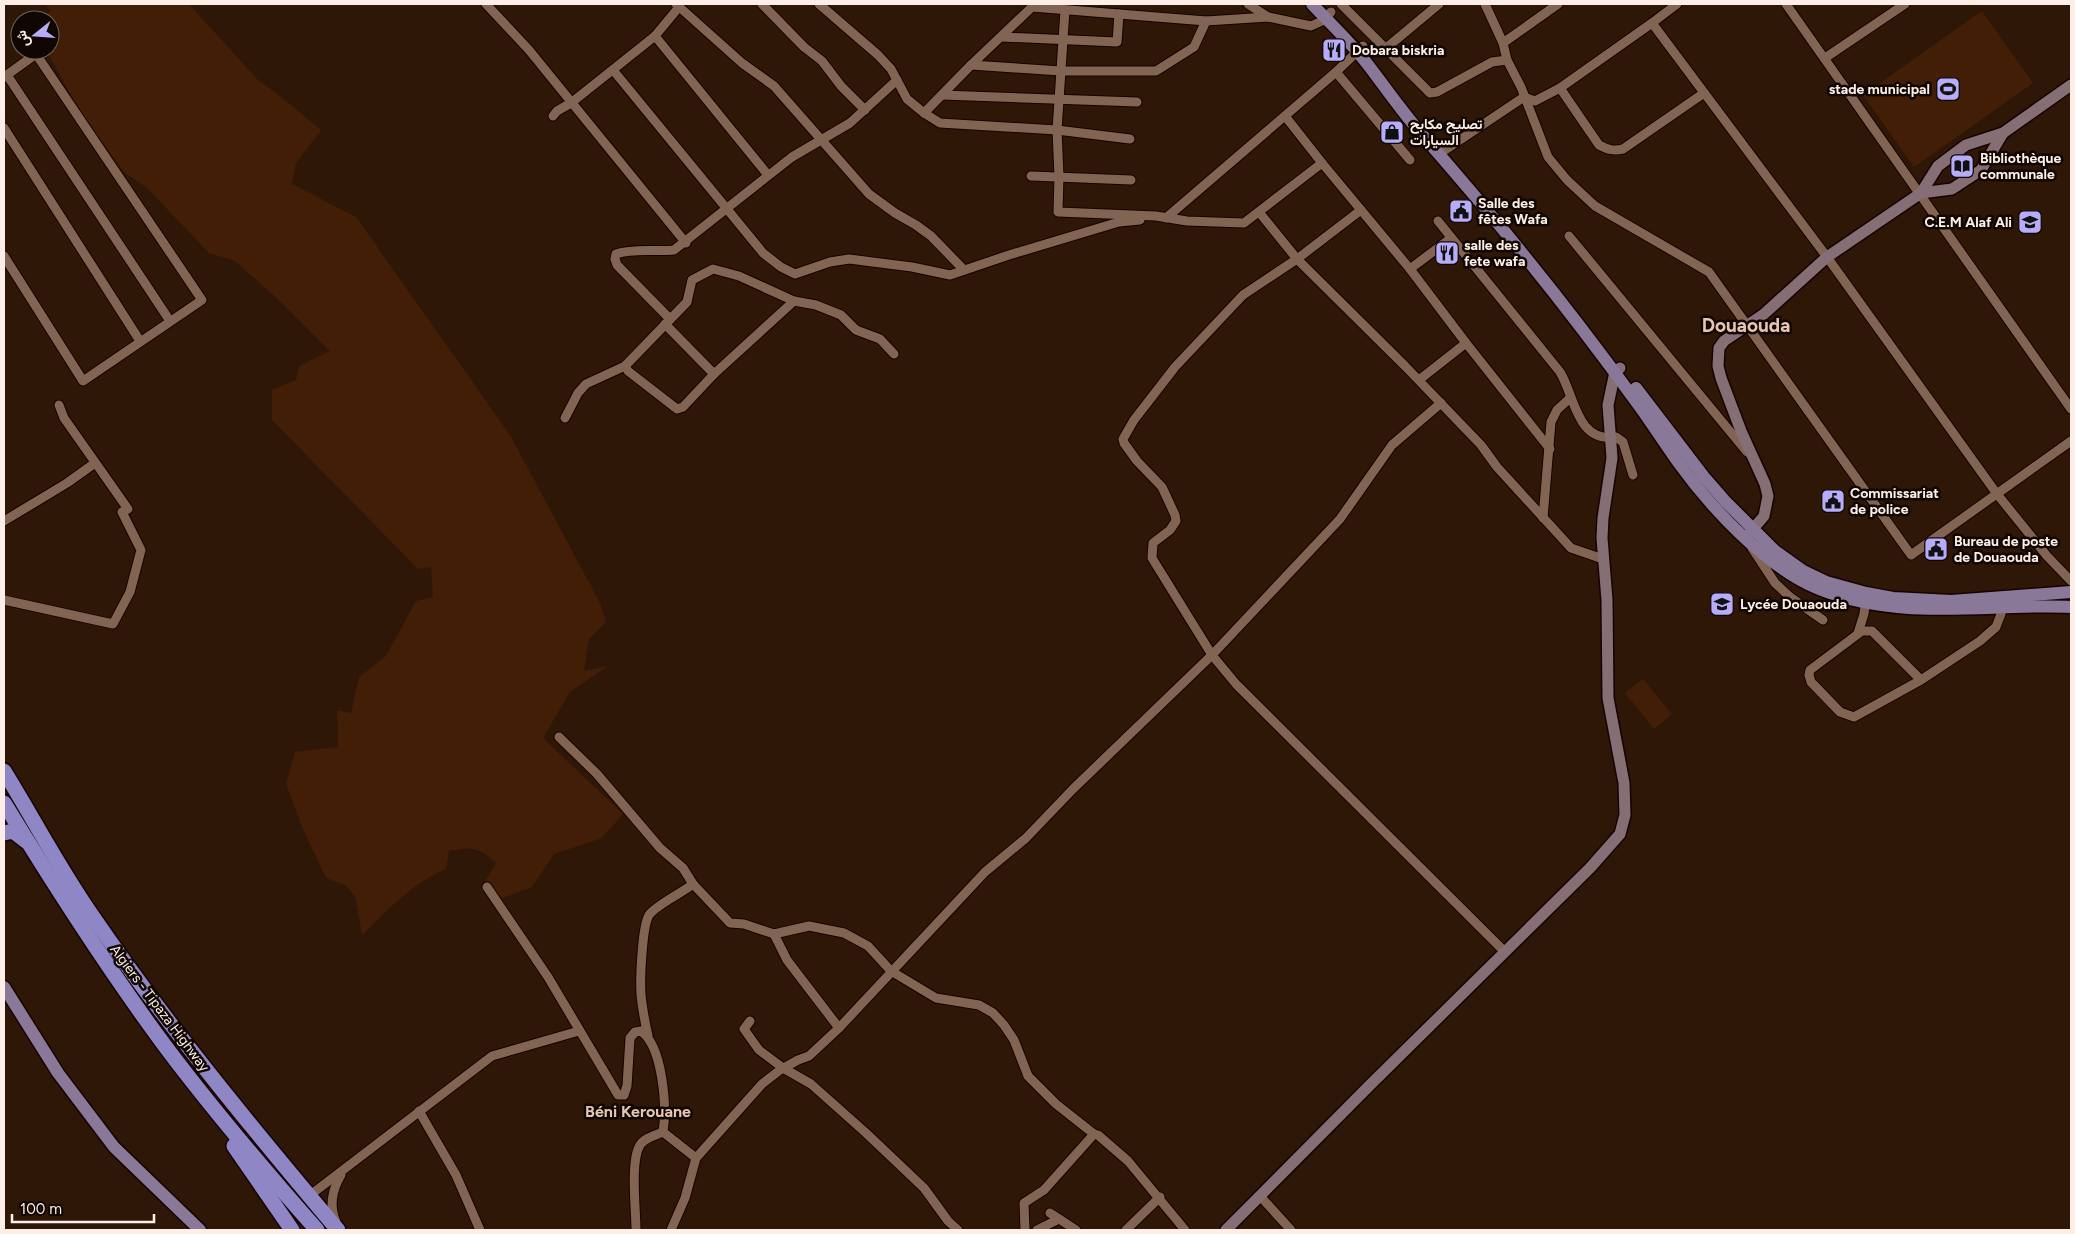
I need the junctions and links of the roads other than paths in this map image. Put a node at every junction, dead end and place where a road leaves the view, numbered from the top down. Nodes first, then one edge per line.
1 (486, 4) edge
2 (762, 4) edge
3 (819, 4) edge
4 (1248, 4) edge
5 (1439, 4) edge
6 (1485, 4) edge
7 (1558, 4) edge
8 (1676, 4) edge
9 (1786, 4) edge
10 (1904, 4) edge
11 (678, 6) edge
12 (1347, 6) edge
13 (1322, 8) edge
14 (1065, 10) junction
15 (1119, 14) junction
16 (1268, 17) junction
17 (1206, 20) junction
18 (1652, 23) junction
19 (655, 36) junction
20 (1002, 37) junction
21 (1063, 41) junction
22 (1504, 43) junction
23 (1385, 49) junction
24 (1360, 50) junction
25 (1825, 58) junction
26 (1507, 60) junction
27 (971, 64) junction
28 (613, 70) junction
29 (1061, 71) junction
30 (1336, 72) junction
31 (5, 76) edge
32 (896, 80) junction
33 (2071, 85) edge
34 (1560, 88) junction
35 (1704, 93) junction
36 (942, 95) junction
37 (1524, 97) junction
38 (1543, 98) junction
39 (1059, 100) junction
40 (1137, 102) dead end
41 (571, 103) junction
42 (865, 110) junction
43 (924, 113) junction
44 (553, 116) dead end
45 (1284, 116) junction
46 (4, 128) edge
47 (1057, 130) junction
48 (1537, 131) junction
49 (2002, 133) junction
50 (822, 139) junction
51 (1130, 139) dead end
52 (1443, 152) junction
53 (1410, 160) dead end
54 (1322, 163) junction
55 (768, 175) junction
56 (1031, 176) dead end
57 (1059, 176) junction
58 (1132, 180) dead end
59 (1921, 193) junction
60 (726, 209) junction
61 (1361, 210) junction
62 (1259, 212) junction
63 (1156, 216) junction
64 (1166, 218) junction
65 (1438, 221) dead end
66 (1569, 236) dead end
67 (1452, 238) junction
68 (686, 242) junction
69 (4, 256) edge
70 (1827, 257) junction
71 (1297, 259) junction
72 (1410, 269) junction
73 (964, 270) junction
74 (794, 301) junction
75 (170, 321) junction
76 (668, 321) junction
77 (1747, 325) junction
78 (140, 341) junction
79 (1466, 343) junction
80 (894, 354) dead end
81 (625, 366) junction
82 (1618, 370) junction
83 (714, 374) junction
84 (1418, 380) junction
85 (1570, 398) junction
86 (1441, 403) junction
87 (60, 405) dead end
88 (2071, 409) edge
89 (565, 418) dead end
90 (1610, 438) junction
91 (2071, 442) edge
92 (1550, 449) junction
93 (1754, 460) junction
94 (95, 463) junction
95 (1633, 476) dead end
96 (1997, 494) junction
97 (1543, 518) junction
98 (4, 522) edge
99 (1749, 533) junction
100 (1604, 558) junction
101 (2056, 564) junction
102 (2071, 573) edge
103 (2071, 581) edge
104 (2071, 587) edge
105 (2071, 592) edge
106 (2057, 593) junction
107 (1866, 598) junction
108 (4, 600) edge
109 (2071, 607) edge
110 (2001, 608) junction
111 (1823, 620) dead end
112 (1858, 633) junction
113 (1212, 654) junction
114 (1921, 680) junction
115 (559, 738) dead end
116 (4, 771) edge
117 (4, 803) edge
118 (4, 832) edge
119 (29, 844) junction
120 (693, 884) junction
121 (487, 887) dead end
122 (774, 934) junction
123 (1504, 951) junction
124 (891, 971) junction
125 (4, 987) edge
126 (750, 1021) dead end
127 (839, 1028) junction
128 (579, 1031) junction
129 (648, 1036) junction
130 (165, 1046) junction
131 (783, 1068) junction
132 (419, 1111) junction
133 (663, 1132) junction
134 (1094, 1134) junction
135 (696, 1158) junction
136 (343, 1170) junction
137 (309, 1196) junction
138 (1260, 1196) junction
139 (1160, 1198) junction
140 (1050, 1213) dead end
141 (1059, 1219) junction
142 (200, 1230) edge
143 (292, 1230) edge
144 (317, 1230) edge
145 (339, 1230) edge
146 (480, 1230) edge
147 (636, 1230) edge
148 (671, 1230) edge
149 (958, 1230) edge
150 (1025, 1230) edge
151 (1037, 1230) edge
152 (1076, 1230) edge
153 (1126, 1230) edge
154 (1185, 1230) edge
155 (1226, 1230) edge
156 (1291, 1230) edge

1 - 41 street
2 - 42 street
3 - 32 street
4 - 16 street
5 - 23 street
6 - 22 street
7 - 22 street
8 - 18 street
9 - 25 street
10 - 25 street
11 - 19 street
11 - 50 street
12 - 23 street
13 - 16 street
13 - 24 main road
14 - 15 street
14 - 20 street
14 - 21 street
15 - 17 street
15 - 21 street
16 - 17 street
17 - 29 street
18 - 34 street
18 - 35 street
19 - 28 street
19 - 55 street
20 - 21 street
20 - 27 street
21 - 29 street
22 - 26 street
23 - 26 street
24 - 30 street
24 - 52 main road
25 - 59 street
26 - 37 street
27 - 29 street
27 - 36 street
28 - 41 street
28 - 60 street
29 - 39 street
30 - 45 street
30 - 53 street
31 - 75 street
31 - 75 street
32 - 42 street
32 - 43 street
33 - 49 main road
34 - 35 street
34 - 38 street
35 - 70 street
36 - 39 street
36 - 43 street
37 - 38 street
37 - 48 street
37 - 52 street
38 - 48 street
39 - 40 street
39 - 47 street
41 - 44 street
41 - 68 street
42 - 50 street
43 - 47 street
45 - 54 street
45 - 64 street
46 - 78 street
47 - 51 street
47 - 57 street
48 - 77 street
49 - 59 main road
49 - 59 main road
50 - 55 street
50 - 73 street
52 - 82 main road
54 - 61 street
54 - 62 street
55 - 60 street
56 - 57 street
57 - 58 street
57 - 63 street
59 - 70 main road
59 - 88 street
60 - 68 street
60 - 73 street
61 - 71 street
61 - 72 street
62 - 64 street
62 - 71 street
63 - 64 street
63 - 73 street
65 - 67 street
66 - 93 street
67 - 72 street
67 - 85 street
68 - 76 street
69 - 78 street
70 - 77 main road
70 - 96 street
71 - 84 street
71 - 113 street
72 - 79 street
74 - 76 street
74 - 80 street
74 - 83 street
75 - 78 street
76 - 81 street
76 - 83 street
77 - 93 main road
77 - 96 street
79 - 84 street
79 - 92 street
81 - 83 street
81 - 89 street
82 - 90 main road
82 - 99 main road
84 - 86 street
85 - 90 street
85 - 92 street
86 - 97 street
86 - 113 street
87 - 94 street
90 - 95 street
90 - 100 main road
91 - 96 street
92 - 97 street
93 - 99 main road
94 - 98 street
94 - 108 street
96 - 101 street
97 - 100 street
99 - 107 main road
99 - 111 street
100 - 123 main road
101 - 102 street
101 - 103 street
101 - 104 street
101 - 106 street
105 - 106 main road
106 - 107 main road
107 - 110 main road
107 - 112 street
109 - 110 main road
110 - 114 street
112 - 114 street
112 - 114 street
113 - 123 street
113 - 124 street
115 - 120 street
116 - 137 highway, Algiers - Tipaza Highway
117 - 119 highway, Algiers - Tipaza Highway
118 - 119 highway
119 - 130 highway, Algiers - Tipaza Highway
120 - 122 street
120 - 129 street
121 - 128 street
122 - 124 street
122 - 127 street
123 - 138 main road
124 - 127 street
124 - 134 street
125 - 142 main road
126 - 131 street
127 - 131 street
128 - 129 street
128 - 132 street
129 - 133 street
130 - 143 highway
130 - 144 highway, Algiers - Tipaza Highway
131 - 135 street
131 - 149 street
132 - 136 street
132 - 146 street
133 - 135 street
133 - 147 street
134 - 139 street
134 - 150 street
135 - 148 street
136 - 137 street
136 - 145 street
137 - 145 highway, Algiers - Tipaza Highway
138 - 155 main road
138 - 156 street
139 - 153 street
139 - 154 street
140 - 141 street
141 - 151 street
141 - 152 street

